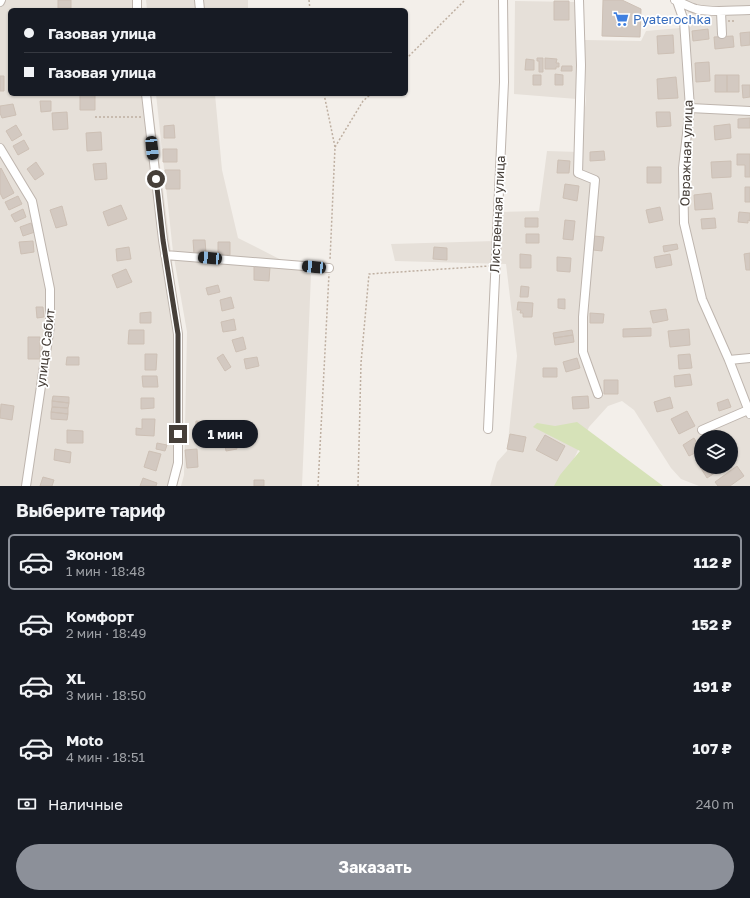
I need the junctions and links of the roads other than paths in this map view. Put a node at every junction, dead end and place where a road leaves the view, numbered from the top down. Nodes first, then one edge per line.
1 (503, 0) edge
2 (579, 0) edge
3 (676, 0) edge
4 (750, 10) edge
5 (721, 12) junction
6 (722, 34) dead end
7 (146, 96) edge
8 (690, 108) junction
9 (750, 112) edge
10 (0, 148) edge
11 (165, 255) junction
12 (329, 268) road end
13 (750, 358) edge
14 (729, 360) junction
15 (598, 394) dead end
16 (749, 412) edge
17 (488, 429) dead end
18 (702, 430) dead end
19 (26, 486) edge
20 (172, 486) edge

1 - 17 street, Лиственная улица
2 - 15 street
3 - 5 street
3 - 8 street, Овражная улица
4 - 5 street
5 - 6 street
7 - 11 street
8 - 9 street
8 - 14 street, Овражная улица
10 - 19 street, улица Сабит
11 - 12 street
11 - 20 street
13 - 14 street
14 - 16 street, Овражная улица
16 - 18 street

